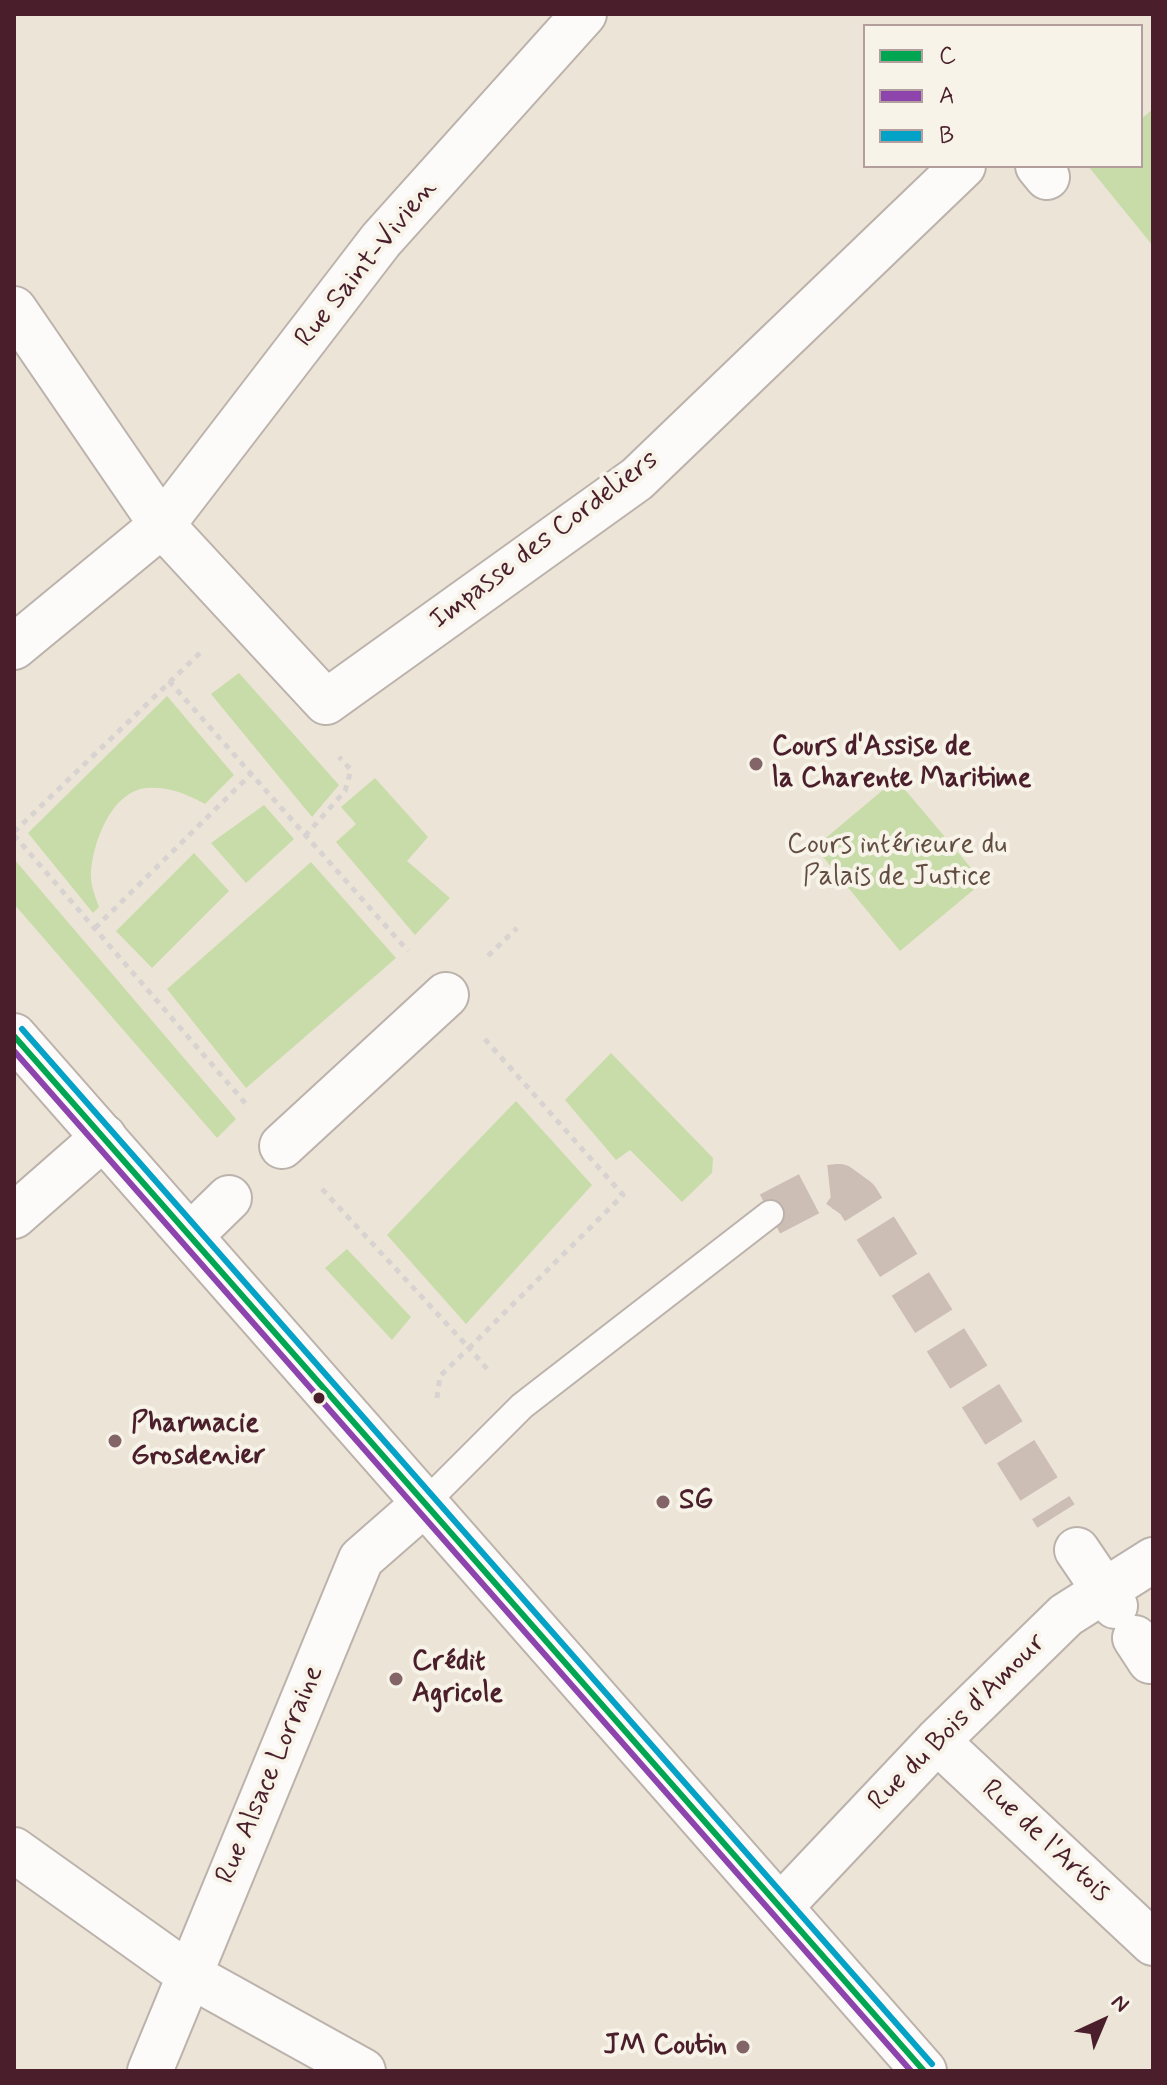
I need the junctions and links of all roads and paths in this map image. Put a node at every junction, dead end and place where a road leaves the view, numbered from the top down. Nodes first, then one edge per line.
1 (584, 14) edge
2 (961, 168) edge
3 (14, 309) edge
4 (162, 525) junction
5 (242, 614) junction
6 (14, 647) edge
7 (326, 702) junction
8 (251, 774) dead end
9 (14, 834) edge
10 (305, 836) dead end
11 (95, 928) junction
12 (446, 995) dead end
13 (14, 1036) edge
14 (104, 1137) junction
15 (282, 1146) joint
16 (229, 1198) dead end
17 (770, 1214) tunnel mouth
18 (14, 1216) edge
19 (190, 1236) junction
20 (469, 1348) dead end
21 (437, 1398) dead end
22 (425, 1503) junction
23 (1077, 1550) tunnel mouth
24 (1153, 1560) edge
25 (1126, 1624) junction
26 (937, 1741) junction
27 (14, 1850) edge
28 (781, 1906) junction
29 (1153, 1943) edge
30 (188, 1974) junction
31 (150, 2071) edge
32 (363, 2071) edge
33 (924, 2071) edge

1 - 4 street, Rue Saint-Vivien
2 - 7 street, Impasse des Cordeliers
3 - 4 street
4 - 5 street
4 - 6 street, Rue Saint-Vivien
5 - 7 street
5 - 9 path
7 - 10 path
8 - 11 path
9 - 11 path
11 - 15 path
12 - 15 street
13 - 14 street
14 - 18 street
14 - 19 street
16 - 19 street
17 - 22 lane
19 - 22 street
20 - 21 path
22 - 28 street
22 - 30 street, Rue Alsace Lorraine
23 - 25 street
24 - 25 street, Rue du Bois d'Amour
25 - 26 street, Rue du Bois d'Amour
26 - 28 street, Rue du Bois d'Amour
26 - 29 street, Rue de l'Artois
27 - 30 street
28 - 33 street
30 - 31 street, Rue Alsace Lorraine
30 - 32 street

